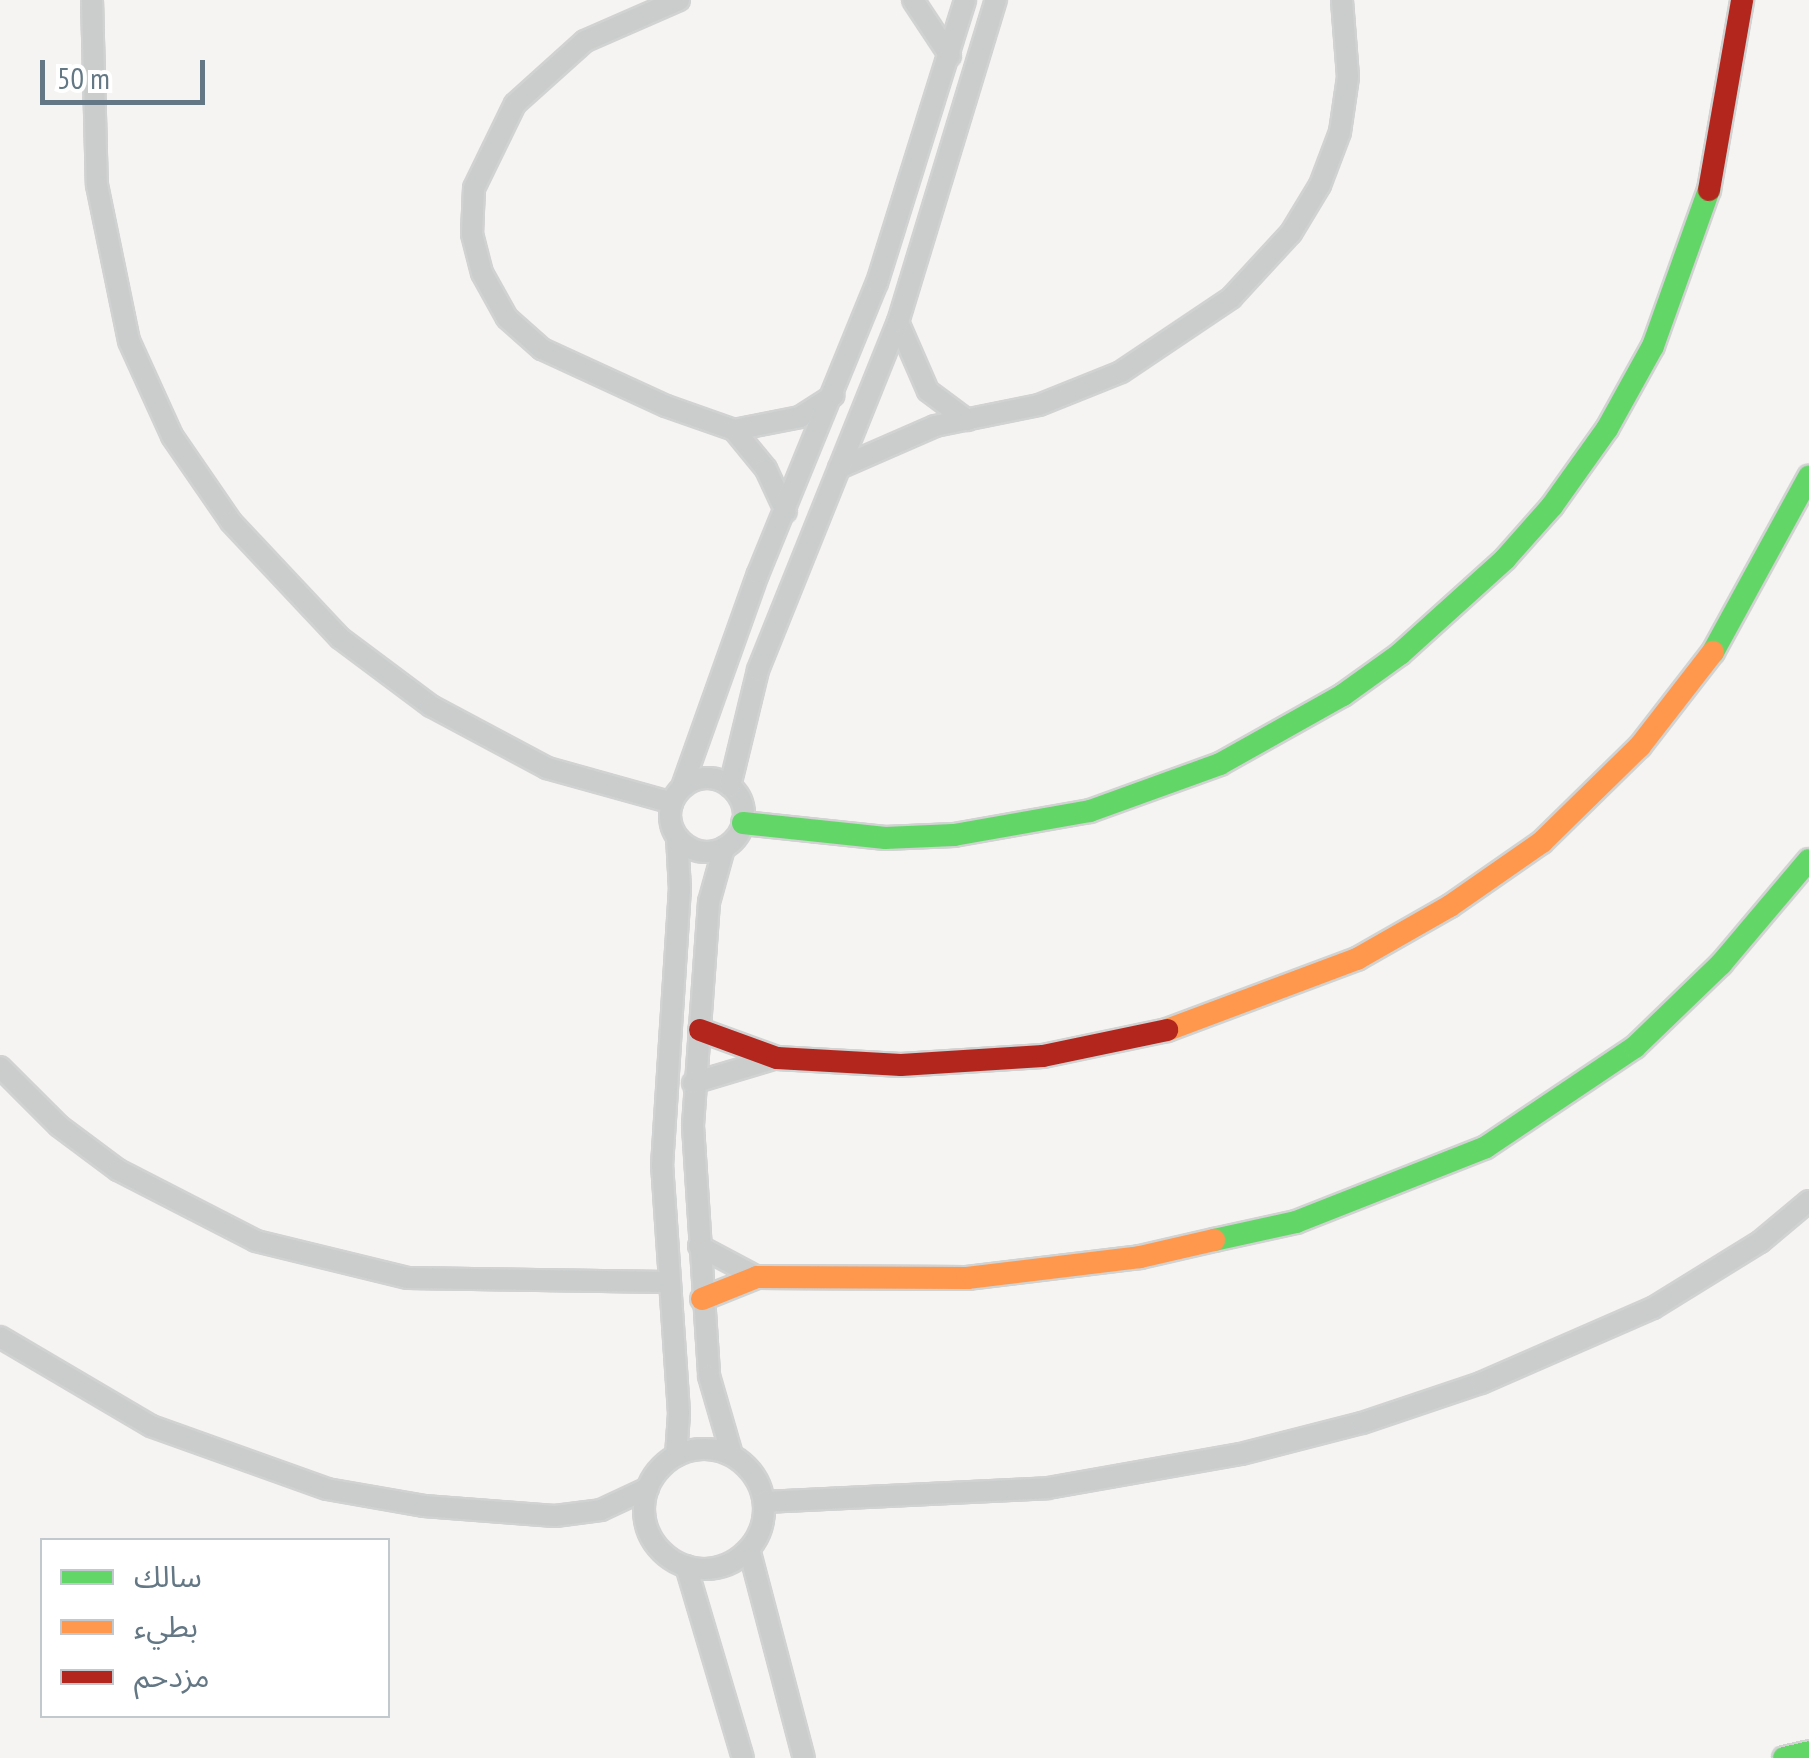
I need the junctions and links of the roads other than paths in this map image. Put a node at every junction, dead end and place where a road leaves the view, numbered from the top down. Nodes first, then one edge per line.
1 (92, 0) edge
2 (679, 0) edge
3 (913, 0) edge
4 (965, 0) edge
5 (996, 0) edge
6 (1342, 0) edge
7 (1742, 0) edge
8 (950, 56) junction
9 (910, 189) junction
10 (937, 199) junction
11 (898, 322) junction
12 (835, 394) junction
13 (967, 420) junction
14 (734, 430) junction
15 (839, 468) junction
16 (1809, 477) edge
17 (786, 512) junction
18 (758, 574) junction
19 (789, 588) junction
20 (730, 786) junction
21 (677, 795) junction
22 (743, 823) junction
23 (677, 837) junction
24 (724, 848) junction
25 (1809, 860) edge
26 (700, 1030) junction
27 (777, 1058) junction
28 (0, 1067) edge
29 (693, 1083) junction
30 (662, 1166) junction
31 (694, 1166) junction
32 (1809, 1201) edge
33 (699, 1246) junction
34 (757, 1276) junction
35 (666, 1282) junction
36 (702, 1299) junction
37 (0, 1337) edge
38 (732, 1455) junction
39 (676, 1456) junction
40 (648, 1488) junction
41 (764, 1502) junction
42 (750, 1548) junction
43 (686, 1566) junction
44 (742, 1758) edge
45 (804, 1758) edge

1 - 21 street
2 - 14 street
3 - 8 street
4 - 8 street
5 - 10 street
6 - 13 street
7 - 22 street
8 - 9 street
9 - 10 street
9 - 12 street
10 - 11 street
11 - 13 street
11 - 15 street
12 - 14 street
12 - 17 street
13 - 15 street
14 - 17 street
15 - 19 street
16 - 27 street
17 - 18 street
18 - 19 street
18 - 21 street
19 - 20 street
20 - 21 street
20 - 22 street
21 - 23 street
22 - 24 street
23 - 24 street
23 - 30 street
24 - 26 street
25 - 34 street
26 - 27 street
26 - 29 street
27 - 29 street
28 - 35 street
29 - 31 street
30 - 31 street
30 - 35 street
31 - 33 street
32 - 41 street
33 - 34 street
33 - 36 street
34 - 36 street
35 - 39 street
36 - 38 street
37 - 40 street
38 - 39 street
38 - 41 street
39 - 40 street
40 - 43 street
41 - 42 street
42 - 43 street
42 - 45 street
43 - 44 street

